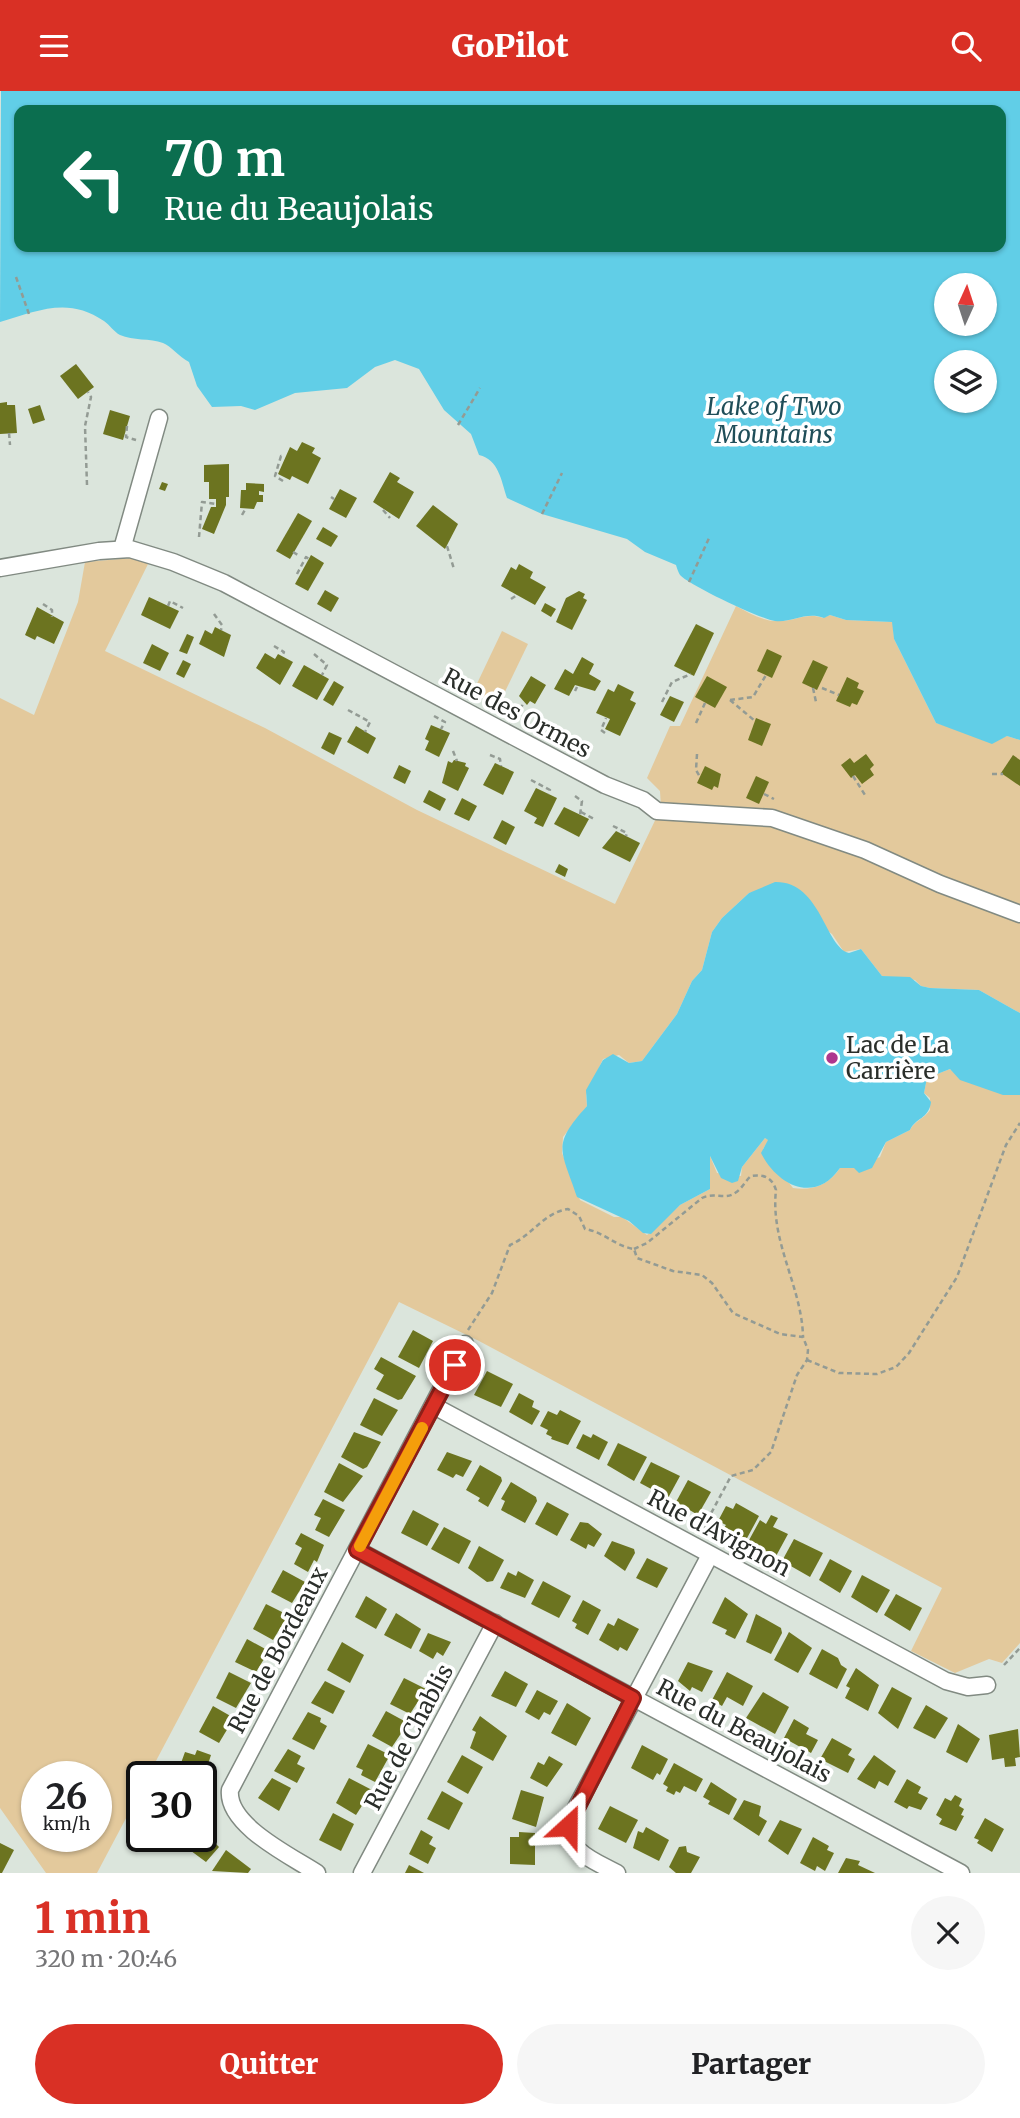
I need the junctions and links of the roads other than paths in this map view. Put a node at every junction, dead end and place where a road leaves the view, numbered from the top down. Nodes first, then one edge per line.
1 (159, 418) dead end
2 (122, 549) junction
3 (0, 568) edge
4 (1020, 914) edge
5 (466, 1345) road end
6 (433, 1406) junction
7 (357, 1550) junction
8 (710, 1555) junction
9 (495, 1623) junction
10 (986, 1685) dead end
11 (633, 1698) junction
12 (317, 1873) edge
13 (362, 1873) edge
14 (617, 1873) edge
15 (961, 1873) edge

1 - 2 street
2 - 3 street, Rue des Ormes
2 - 4 street, Rue des Ormes
5 - 6 street, Rue de Bordeaux
6 - 7 street, Rue de Bordeaux
6 - 8 street, Rue d'Avignon
7 - 9 street, Rue du Beaujolais
7 - 12 street, Rue de Bordeaux
8 - 10 street, Rue d'Avignon
8 - 11 street
9 - 11 street, Rue du Beaujolais
9 - 13 street, Rue de Chablis
11 - 14 street
11 - 15 street, Rue du Beaujolais

